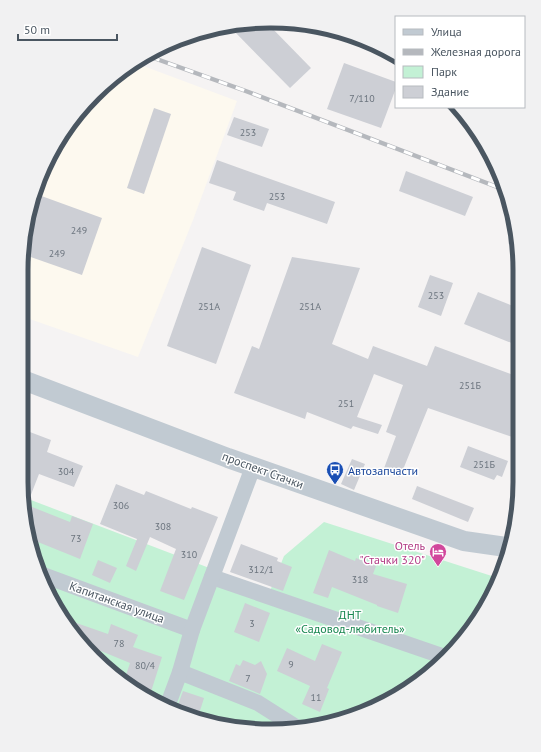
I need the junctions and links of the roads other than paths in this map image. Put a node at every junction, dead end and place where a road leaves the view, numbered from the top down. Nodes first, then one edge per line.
1 (28, 382) edge
2 (253, 467) junction
3 (504, 547) edge
4 (47, 577) edge
5 (212, 577) junction
6 (192, 630) junction
7 (440, 654) edge
8 (180, 672) junction
9 (169, 702) edge
10 (289, 723) edge

1 - 2 street, проспект Стачки
2 - 3 street, проспект Стачки
2 - 5 street
4 - 6 street, Капитанская улица
5 - 6 street
5 - 7 street
6 - 8 street
8 - 9 street
8 - 10 street

